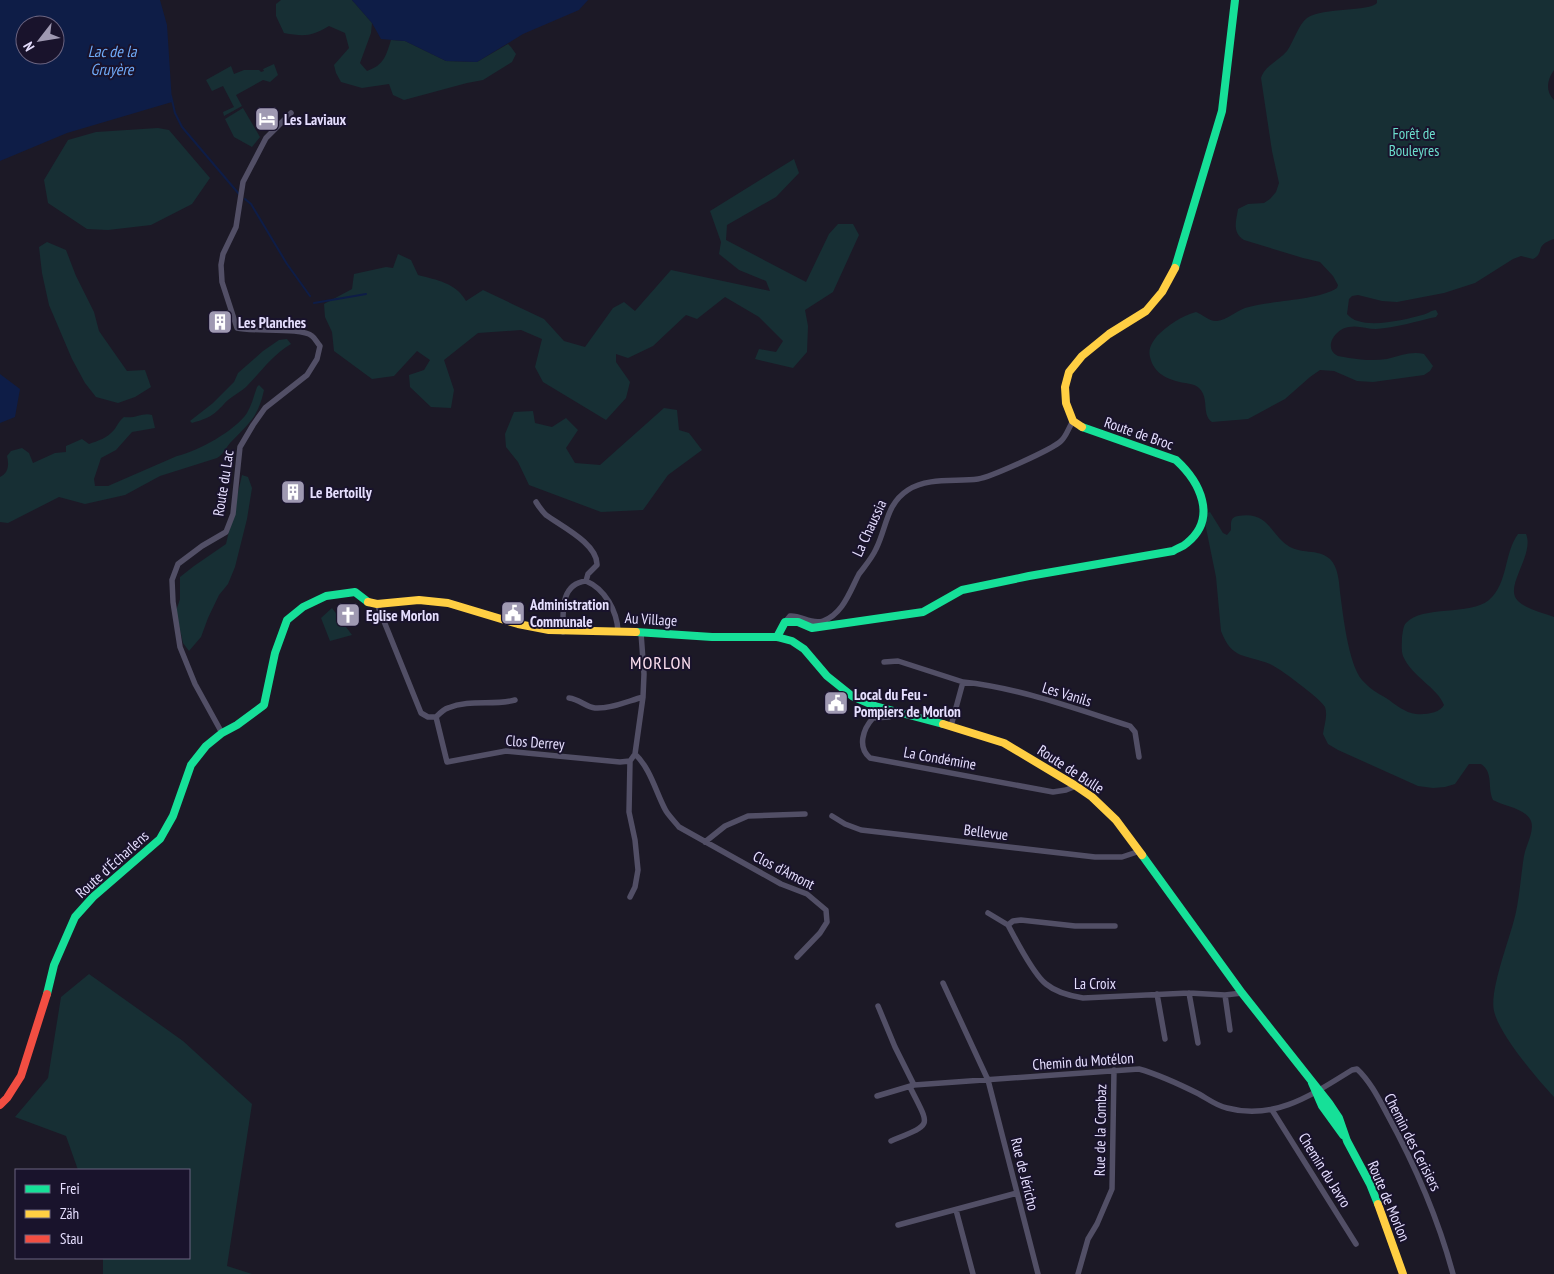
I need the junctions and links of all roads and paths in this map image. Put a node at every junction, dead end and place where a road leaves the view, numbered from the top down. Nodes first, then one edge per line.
1 (1235, 0) edge
2 (291, 112) dead end
3 (1073, 421) junction
4 (536, 502) dead end
5 (586, 581) junction
6 (377, 604) junction
7 (784, 622) junction
8 (618, 631) junction
9 (563, 632) junction
10 (641, 632) junction
11 (776, 637) junction
12 (884, 662) dead end
13 (963, 682) junction
14 (643, 697) junction
15 (569, 698) dead end
16 (515, 700) dead end
17 (899, 712) junction
18 (436, 717) junction
19 (951, 726) junction
20 (222, 733) junction
21 (635, 754) junction
22 (1139, 758) dead end
23 (630, 761) junction
24 (1076, 786) junction
25 (805, 814) dead end
26 (832, 816) dead end
27 (705, 842) junction
28 (1140, 851) junction
29 (630, 897) dead end
30 (988, 913) dead end
31 (1008, 925) junction
32 (1115, 926) dead end
33 (797, 957) dead end
34 (943, 983) dead end
35 (1242, 992) junction
36 (1188, 993) junction
37 (1157, 994) junction
38 (1225, 995) junction
39 (878, 1006) dead end
40 (1230, 1030) dead end
41 (1271, 1030) joint
42 (1165, 1039) dead end
43 (1198, 1043) dead end
44 (1114, 1070) junction
45 (988, 1080) junction
46 (912, 1086) junction
47 (1318, 1091) junction
48 (877, 1096) dead end
49 (0, 1105) edge
50 (1272, 1110) junction
51 (891, 1142) dead end
52 (1017, 1193) junction
53 (956, 1210) junction
54 (898, 1225) dead end
55 (1356, 1244) dead end
56 (973, 1274) edge
57 (1038, 1274) edge
58 (1078, 1274) edge
59 (1403, 1274) edge
60 (1453, 1274) edge

1 - 3 street
2 - 20 street, Route du Lac
3 - 7 street, La Chaussia
3 - 7 street, Route de Broc
4 - 5 street
5 - 8 street
5 - 9 street
6 - 9 street, Au Village
6 - 18 street
6 - 20 street, Route d'Écharlens
7 - 11 street
8 - 9 street, Au Village
8 - 10 street, Au Village
10 - 11 street, Au Village
10 - 14 street
11 - 17 street, Route de Bulle
12 - 13 street, Les Vanils
13 - 19 street
13 - 22 street, Les Vanils
14 - 15 street
14 - 21 street
16 - 18 street
17 - 19 street, Route de Bulle
17 - 24 street, La Condémine
18 - 23 street, Clos Derrey
19 - 24 street, Route de Bulle
20 - 49 street, Route d'Écharlens
21 - 23 street
21 - 27 street, Clos d'Amont
23 - 29 street
24 - 28 street, Route de Bulle
25 - 27 street
26 - 28 street, Bellevue
27 - 33 street, Clos d'Amont
28 - 35 street, Route de Bulle
30 - 31 street, La Croix
31 - 32 street
31 - 37 street, La Croix
34 - 45 street, Rue de Jéricho
35 - 38 street, La Croix
35 - 41 street, Route de Bulle
36 - 37 street, La Croix
36 - 38 street, La Croix
36 - 43 street
37 - 42 street
38 - 40 street
39 - 46 street
41 - 47 street, Route de Morlon
44 - 45 street, Chemin du Motélon
44 - 50 street, Chemin du Motélon
44 - 58 street, Rue de la Combaz
45 - 46 street
45 - 52 street, Rue de Jéricho
46 - 48 street
46 - 51 street
47 - 50 street, Chemin du Motélon
47 - 59 street, Route de Morlon
47 - 60 street, Chemin des Cerisiers
50 - 55 street, Chemin du Javro
52 - 53 street
52 - 57 street, Rue de Jéricho
53 - 54 street
53 - 56 street

